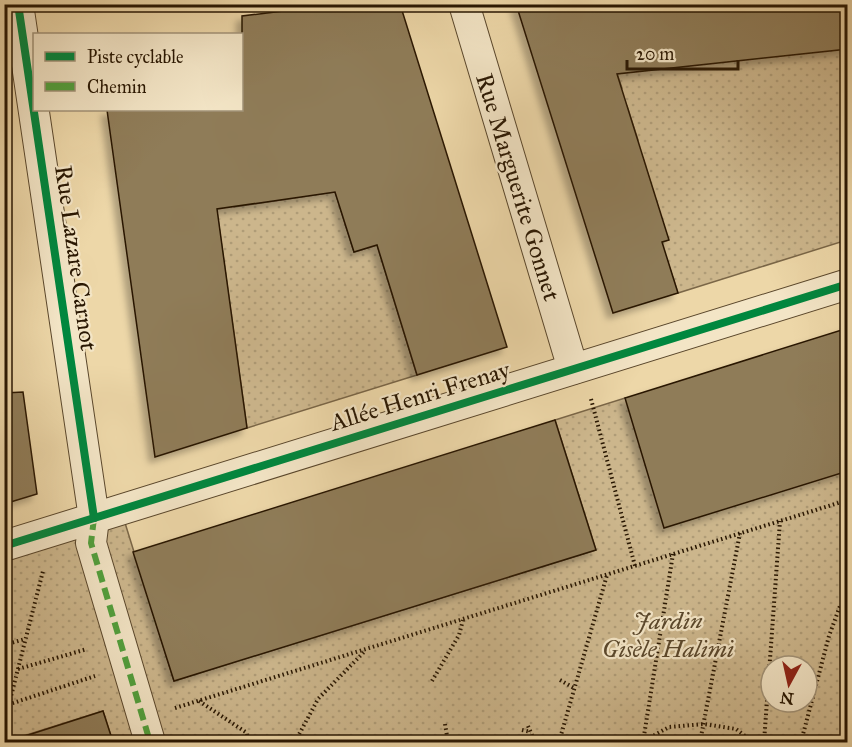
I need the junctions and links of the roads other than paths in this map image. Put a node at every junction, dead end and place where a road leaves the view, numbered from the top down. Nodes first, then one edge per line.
1 (18, 4) edge
2 (464, 4) edge
3 (33, 105) edge
4 (34, 111) edge
5 (848, 284) edge
6 (578, 367) junction
7 (94, 518) junction
8 (4, 546) edge
9 (146, 730) edge

1 - 3 street, Rue Lazare Carnot
2 - 6 street, Rue Marguerite Gonnet
4 - 7 street, Rue Lazare Carnot
5 - 6 street, Allée Henri Frenay
6 - 7 street, Allée Henri Frenay
7 - 8 street, Allée Henri Frenay
7 - 9 street, Rue Lazare Carnot

